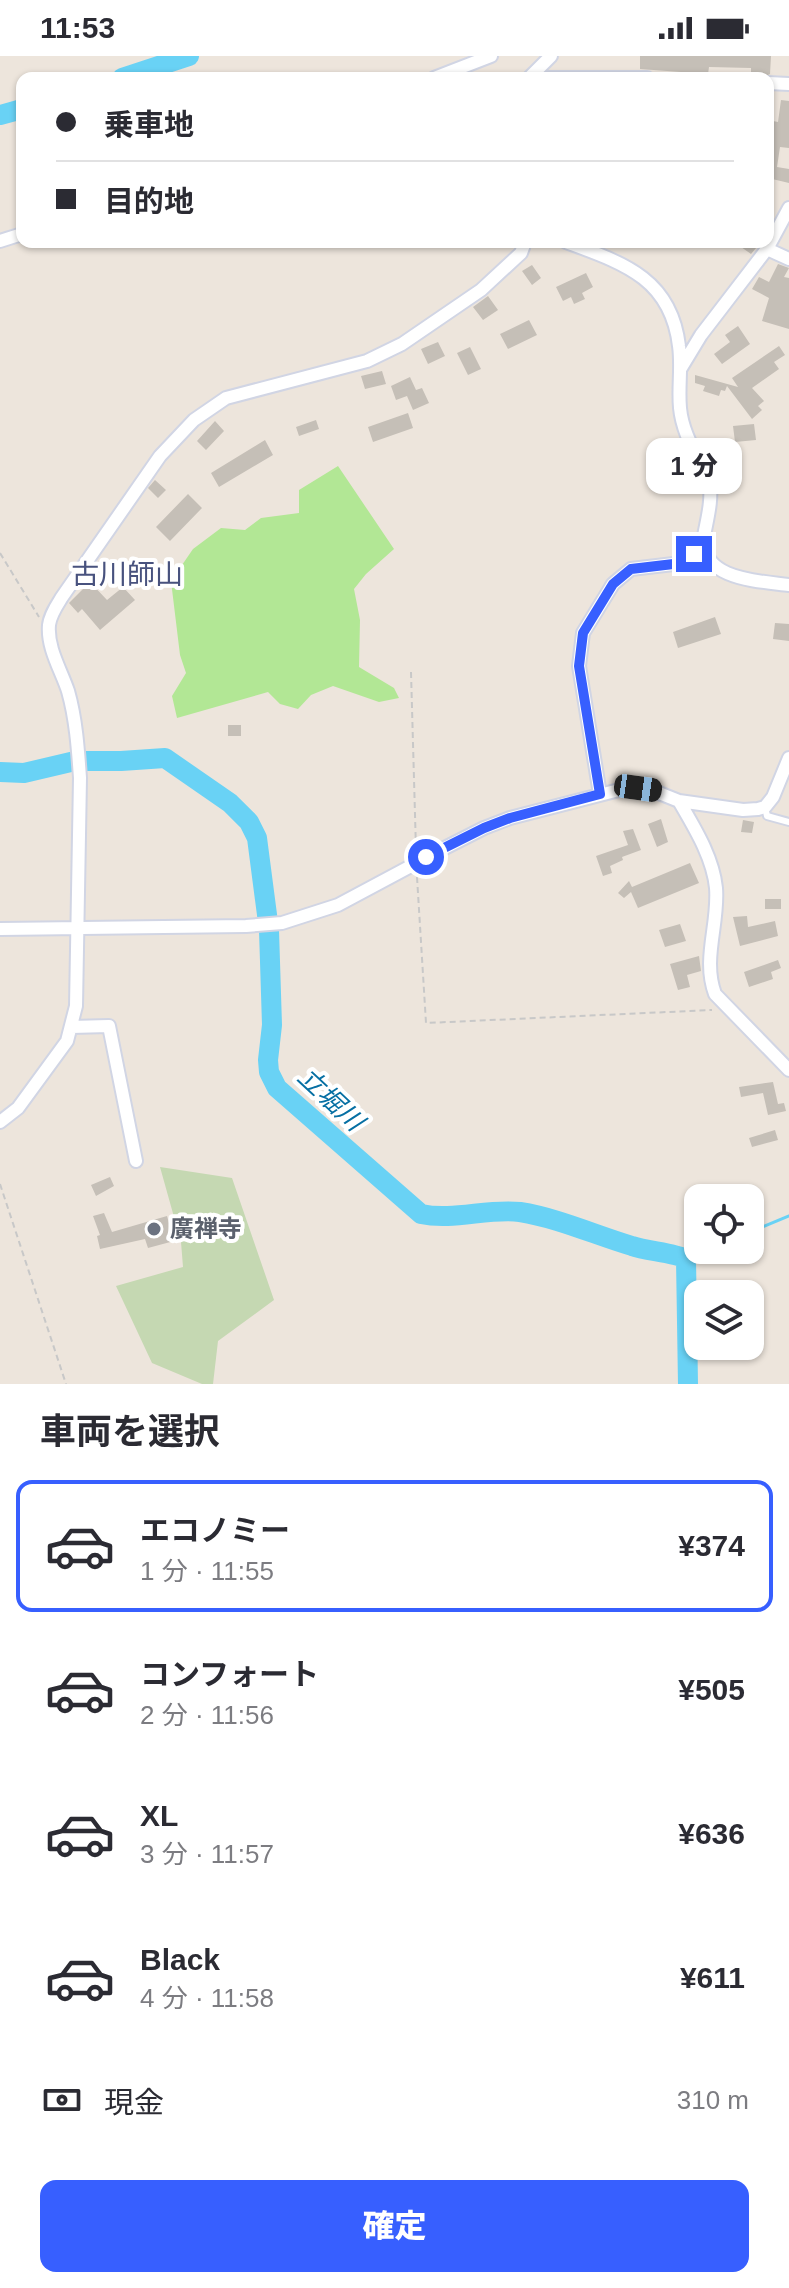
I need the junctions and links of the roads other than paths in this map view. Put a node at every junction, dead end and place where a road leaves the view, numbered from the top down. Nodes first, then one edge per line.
1 (491, 56) edge
2 (551, 56) edge
3 (450, 72) edge
4 (535, 72) edge
5 (789, 208) edge
6 (774, 236) edge
7 (523, 248) edge
8 (580, 248) edge
9 (767, 249) joint
10 (789, 259) edge
11 (680, 371) junction
12 (704, 542) junction
13 (789, 585) edge
14 (789, 758) edge
15 (600, 794) junction
16 (679, 801) junction
17 (765, 807) junction
18 (789, 822) edge
19 (0, 929) edge
20 (76, 929) junction
21 (71, 1027) junction
22 (789, 1070) edge
23 (0, 1122) edge
24 (136, 1161) dead end

1 - 3 street
2 - 4 street
5 - 6 street
7 - 20 street
8 - 11 street
9 - 10 street
9 - 11 street
11 - 12 street
12 - 13 street
12 - 15 street
14 - 17 street
15 - 16 street
15 - 20 street
16 - 17 street
16 - 22 street
17 - 18 lane
19 - 20 street
20 - 21 street
21 - 23 street
21 - 24 street

